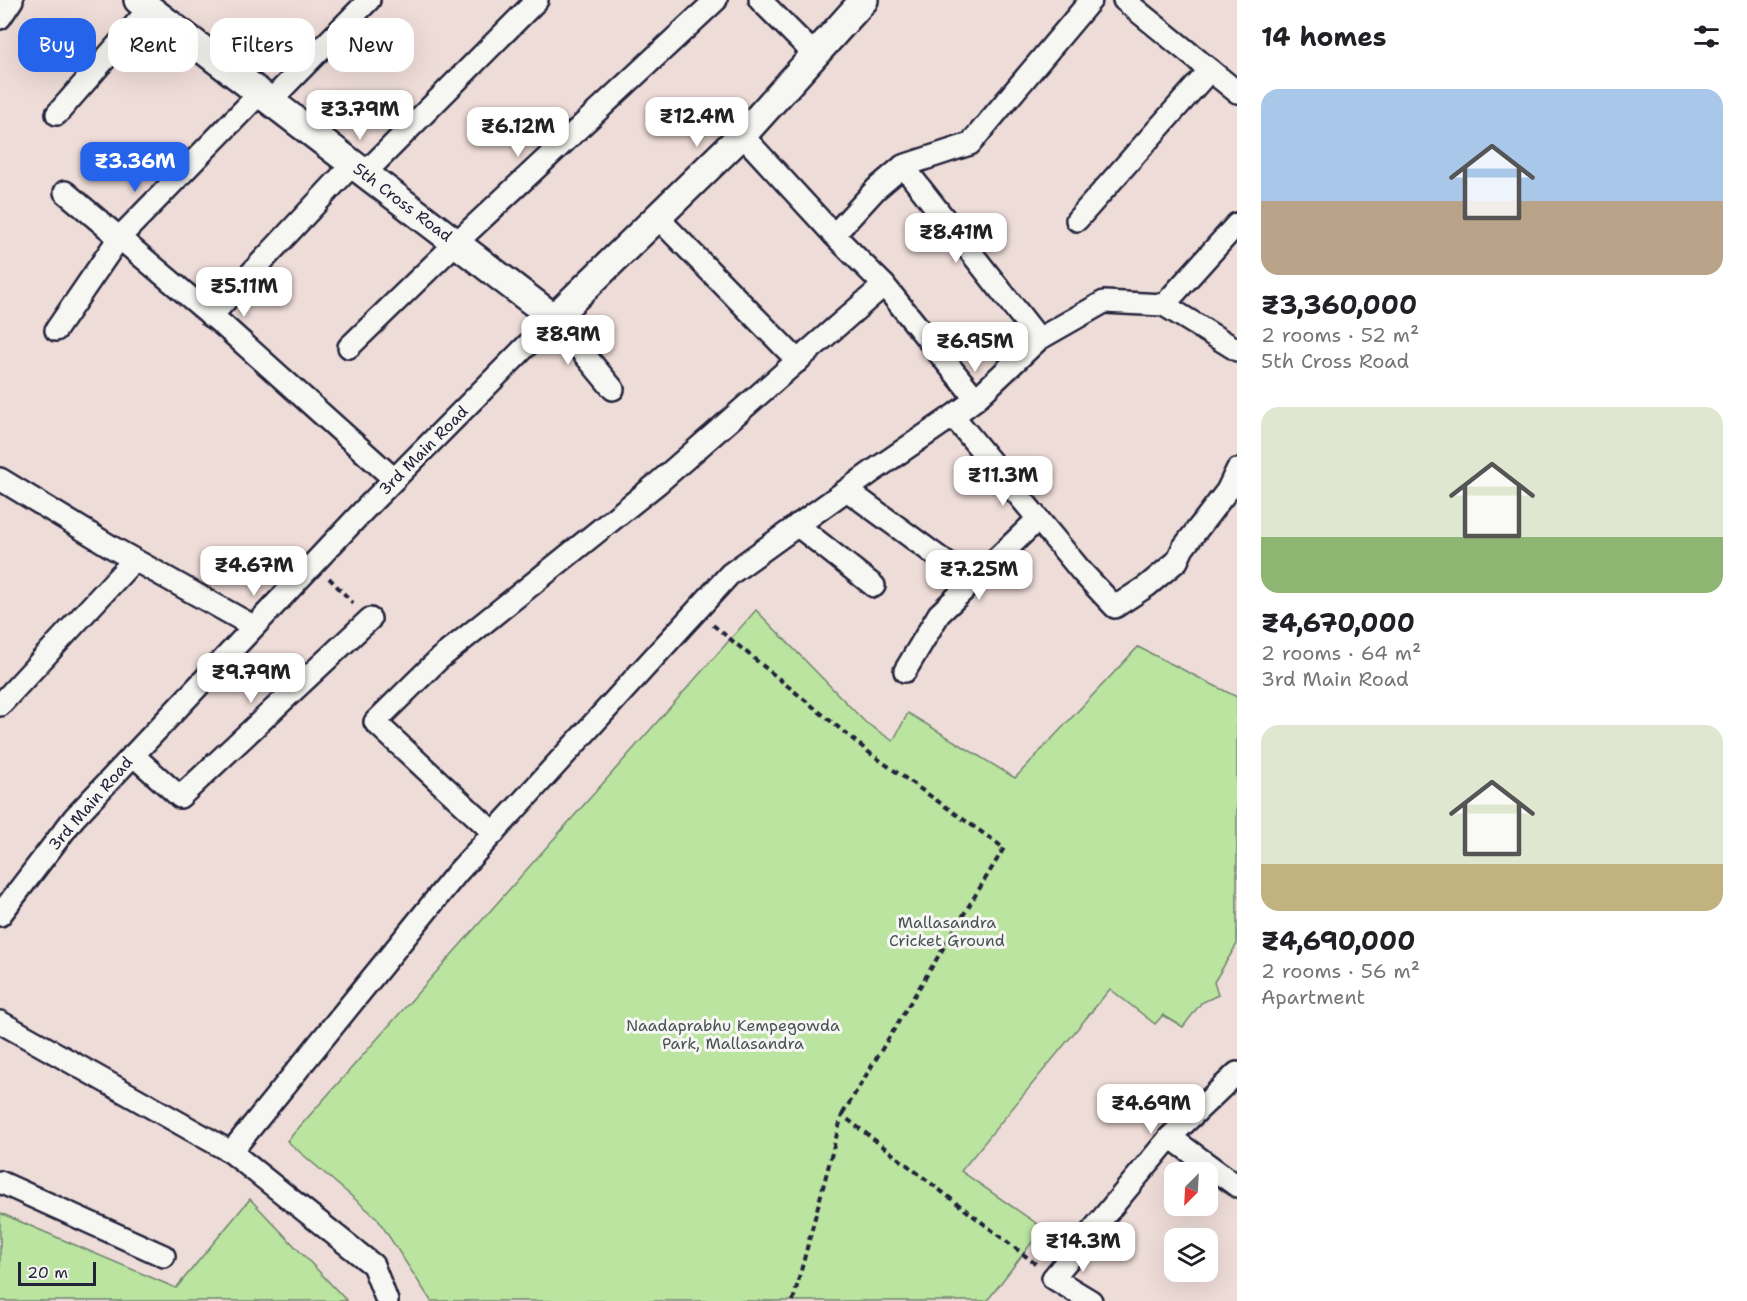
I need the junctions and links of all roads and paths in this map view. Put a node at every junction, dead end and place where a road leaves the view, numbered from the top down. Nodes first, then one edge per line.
1 (12, 0) edge
2 (369, 0) edge
3 (537, 0) edge
4 (716, 0) edge
5 (760, 0) edge
6 (864, 0) edge
7 (1091, 0) edge
8 (1133, 3) edge
9 (143, 4) edge
10 (0, 18) edge
11 (815, 55) junction
12 (1210, 70) junction
13 (1237, 92) edge
14 (265, 97) junction
15 (57, 114) dead end
16 (742, 135) junction
17 (903, 166) junction
18 (359, 168) junction
19 (65, 192) dead end
20 (657, 217) junction
21 (1077, 220) dead end
22 (1237, 224) edge
23 (834, 235) junction
24 (119, 238) junction
25 (456, 243) junction
26 (884, 285) junction
27 (1164, 305) junction
28 (211, 316) junction
29 (554, 318) junction
30 (56, 330) dead end
31 (1039, 339) junction
32 (350, 347) dead end
33 (1237, 350) edge
34 (798, 361) junction
35 (613, 389) dead end
36 (976, 399) junction
37 (953, 416) junction
38 (1237, 470) edge
39 (0, 479) edge
40 (394, 479) junction
41 (847, 489) junction
42 (1038, 519) junction
43 (797, 525) junction
44 (134, 560) junction
45 (314, 562) junction
46 (972, 581) junction
47 (874, 586) dead end
48 (696, 612) junction
49 (370, 619) joint
50 (253, 626) junction
51 (905, 670) dead end
52 (0, 705) edge
53 (133, 755) junction
54 (494, 833) junction
55 (0, 915) edge
56 (0, 1022) edge
57 (1237, 1073) edge
58 (842, 1115) junction
59 (1170, 1137) junction
60 (231, 1152) junction
61 (0, 1182) edge
62 (1237, 1186) edge
63 (164, 1256) dead end
64 (1053, 1278) junction
65 (387, 1301) edge
66 (793, 1301) edge
67 (1091, 1301) edge

1 - 10 street
2 - 14 street
3 - 18 street
4 - 25 street
5 - 11 street
6 - 11 street, 3rd Main Road
7 - 17 street
8 - 12 street
9 - 14 street, 5th Cross Road
9 - 15 street
11 - 16 street, 3rd Main Road
12 - 13 street
12 - 21 street
14 - 18 street, 5th Cross Road
14 - 24 street
16 - 20 street, 3rd Main Road
16 - 23 street
17 - 23 street
17 - 31 street
18 - 25 street, 5th Cross Road
18 - 28 street
19 - 24 street
20 - 29 street, 3rd Main Road
20 - 34 street
22 - 27 street
23 - 26 street
24 - 28 street
24 - 30 street
25 - 29 street, 5th Cross Road
25 - 32 street
26 - 34 street
26 - 36 street
27 - 31 street
27 - 33 street
28 - 40 street
29 - 35 street
29 - 40 street, 3rd Main Road
31 - 36 street
34 - 54 street
36 - 37 street
37 - 41 street
37 - 42 street
38 - 42 street
39 - 44 street
40 - 45 street, 3rd Main Road
41 - 43 street
41 - 46 street
42 - 46 street
43 - 47 street
43 - 48 street
44 - 50 street
44 - 52 street
45 - 49 path
45 - 50 street, 3rd Main Road
46 - 51 street
48 - 54 street
48 - 58 path
49 - 53 street
50 - 53 street, 3rd Main Road
53 - 55 street, 3rd Main Road
54 - 60 street
56 - 60 street
57 - 59 street
58 - 64 path
58 - 66 path
59 - 62 street
59 - 64 street
60 - 65 street
61 - 63 street
64 - 67 street

